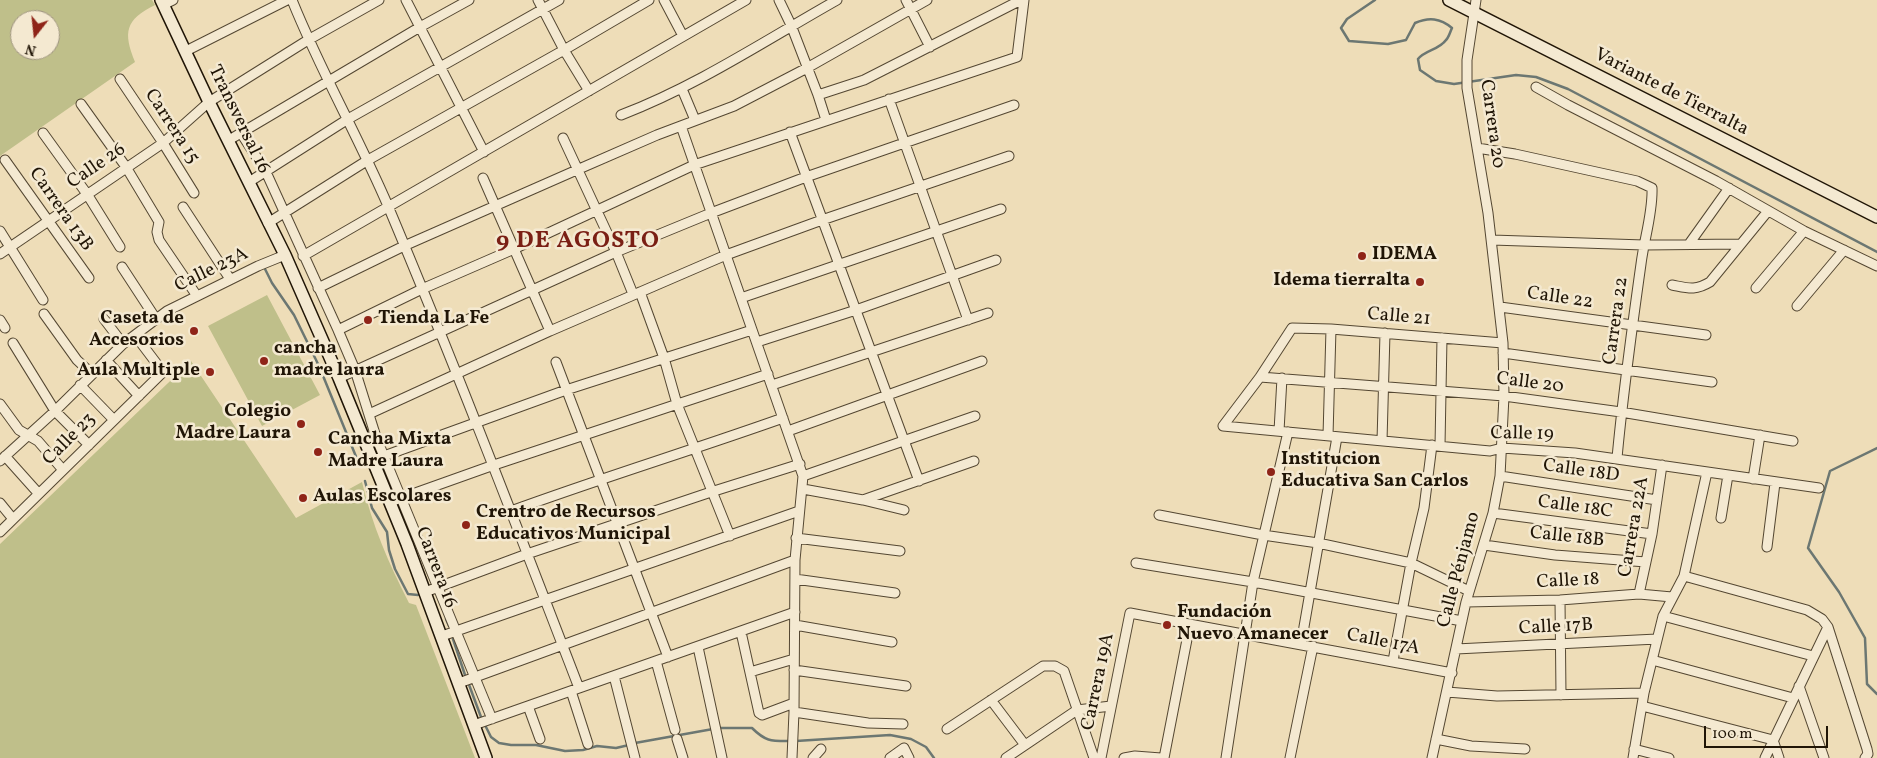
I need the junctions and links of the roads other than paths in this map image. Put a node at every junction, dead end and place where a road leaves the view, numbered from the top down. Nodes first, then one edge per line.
1 (286, 0) edge
2 (292, 0) edge
3 (379, 0) edge
4 (406, 0) edge
5 (469, 0) edge
6 (538, 0) edge
7 (559, 0) edge
8 (649, 0) edge
9 (664, 0) edge
10 (746, 0) edge
11 (779, 0) edge
12 (837, 0) edge
13 (906, 0) edge
14 (927, 0) edge
15 (1022, 0) edge
16 (1449, 0) edge
17 (1476, 0) edge
18 (166, 2) edge
19 (911, 9) junction
20 (542, 10) junction
21 (1475, 14) junction
22 (791, 25) junction
23 (420, 27) junction
24 (683, 36) junction
25 (308, 40) junction
26 (930, 47) junction
27 (564, 50) junction
28 (186, 51) junction
29 (440, 67) junction
30 (807, 68) junction
31 (120, 79) dead end
32 (328, 81) junction
33 (1536, 87) dead end
34 (682, 88) junction
35 (589, 91) junction
36 (818, 95) junction
37 (889, 99) junction
38 (209, 102) junction
39 (82, 104) dead end
40 (1014, 105) dead end
41 (460, 108) junction
42 (621, 115) dead end
43 (348, 119) junction
44 (696, 120) junction
45 (826, 120) junction
46 (680, 126) junction
47 (790, 132) junction
48 (43, 133) dead end
49 (241, 133) junction
50 (563, 138) dead end
51 (229, 140) junction
52 (163, 143) junction
53 (905, 143) junction
54 (1477, 148) junction
55 (484, 152) junction
56 (1009, 156) dead end
57 (5, 160) dead end
58 (368, 160) junction
59 (694, 164) junction
60 (126, 167) junction
61 (579, 169) junction
62 (266, 172) junction
63 (806, 177) junction
64 (483, 178) dead end
65 (249, 182) junction
66 (920, 186) junction
67 (1729, 188) junction
68 (194, 193) dead end
69 (87, 194) junction
70 (388, 207) junction
71 (495, 207) junction
72 (183, 208) dead end
73 (597, 209) junction
74 (1001, 209) dead end
75 (1768, 211) junction
76 (711, 212) junction
77 (284, 214) junction
78 (1877, 217) edge
79 (822, 220) junction
80 (47, 221) junction
81 (268, 223) junction
82 (0, 231) edge
83 (936, 231) junction
84 (1804, 231) junction
85 (1492, 240) junction
86 (1689, 244) junction
87 (1740, 244) junction
88 (1644, 245) junction
89 (11, 246) junction
90 (404, 246) junction
91 (120, 247) dead end
92 (514, 249) junction
93 (1844, 250) junction
94 (616, 252) junction
95 (0, 254) edge
96 (285, 255) junction
97 (726, 255) junction
98 (303, 256) junction
99 (996, 260) dead end
100 (839, 265) junction
101 (1877, 266) edge
102 (122, 267) dead end
103 (952, 275) junction
104 (89, 278) dead end
105 (230, 279) junction
106 (1672, 285) dead end
107 (318, 288) junction
108 (1756, 288) dead end
109 (422, 289) junction
110 (532, 290) junction
111 (637, 293) junction
112 (197, 296) junction
113 (741, 298) junction
114 (43, 300) dead end
115 (1797, 306) dead end
116 (1500, 307) junction
117 (856, 310) junction
118 (988, 313) dead end
119 (44, 314) dead end
120 (104, 319) dead end
121 (156, 319) junction
122 (968, 320) junction
123 (1633, 326) junction
124 (1331, 329) junction
125 (338, 330) junction
126 (752, 330) junction
127 (550, 331) junction
128 (439, 332) junction
129 (1385, 333) junction
130 (135, 335) junction
131 (1706, 335) dead end
132 (1442, 338) junction
133 (757, 342) junction
134 (1503, 342) junction
135 (13, 343) dead end
136 (123, 344) junction
137 (871, 352) junction
138 (1503, 353) junction
139 (664, 358) junction
140 (106, 360) junction
141 (556, 362) dead end
142 (982, 362) dead end
143 (355, 370) junction
144 (1627, 370) junction
145 (92, 374) junction
146 (456, 374) junction
147 (768, 374) junction
148 (1260, 377) junction
149 (339, 378) junction
150 (1282, 378) junction
151 (1330, 382) junction
152 (1712, 382) dead end
153 (772, 385) junction
154 (80, 386) junction
155 (1384, 387) junction
156 (566, 390) junction
157 (1441, 391) junction
158 (138, 396) junction
159 (887, 396) junction
160 (1504, 396) junction
161 (0, 404) edge
162 (677, 404) junction
163 (55, 411) junction
164 (1621, 412) junction
165 (369, 414) junction
166 (975, 416) dead end
167 (783, 418) junction
168 (114, 420) junction
169 (475, 422) junction
170 (788, 431) junction
171 (1283, 431) junction
172 (28, 435) junction
173 (583, 435) junction
174 (1760, 435) junction
175 (1333, 436) junction
176 (371, 439) junction
177 (904, 441) junction
178 (1382, 441) junction
179 (1793, 441) dead end
180 (89, 445) junction
181 (1436, 445) junction
182 (1502, 448) junction
183 (696, 449) junction
184 (3, 458) edge
185 (378, 458) junction
186 (1617, 458) junction
187 (974, 461) dead end
188 (800, 464) junction
189 (492, 465) junction
190 (1662, 465) junction
191 (63, 470) junction
192 (1707, 472) junction
193 (1728, 475) junction
194 (803, 476) junction
195 (1500, 476) junction
196 (600, 479) junction
197 (919, 480) junction
198 (1753, 480) junction
199 (1775, 483) junction
200 (1819, 488) dead end
201 (803, 489) junction
202 (711, 492) junction
203 (39, 494) junction
204 (395, 500) junction
205 (863, 500) junction
206 (1657, 500) junction
207 (0, 503) edge
208 (904, 510) dead end
209 (510, 511) junction
210 (799, 511) junction
211 (1493, 513) junction
212 (1159, 515) dead end
213 (1721, 518) dead end
214 (13, 519) junction
215 (617, 524) junction
216 (0, 532) edge
217 (1652, 534) junction
218 (1263, 535) junction
219 (730, 536) junction
220 (411, 538) junction
221 (796, 538) junction
222 (1318, 543) junction
223 (1484, 545) junction
224 (1767, 548) dead end
225 (900, 551) dead end
226 (527, 554) junction
227 (794, 560) junction
228 (1411, 562) junction
229 (1646, 562) junction
230 (1136, 563) dead end
231 (634, 569) junction
232 (1684, 576) junction
233 (795, 579) junction
234 (1253, 582) junction
235 (439, 586) junction
236 (1469, 591) junction
237 (425, 592) junction
238 (1310, 592) junction
239 (894, 593) dead end
240 (1639, 594) junction
241 (1672, 597) junction
242 (545, 600) junction
243 (1560, 600) junction
244 (1466, 602) junction
245 (1402, 610) junction
246 (651, 612) junction
247 (795, 612) junction
248 (1130, 613) joint
249 (1663, 616) junction
250 (1462, 621) junction
251 (1190, 624) junction
252 (795, 625) junction
253 (1828, 627) junction
254 (455, 631) junction
255 (741, 632) junction
256 (1245, 634) junction
257 (442, 636) junction
258 (1657, 640) junction
259 (892, 642) dead end
260 (562, 644) junction
261 (1301, 644) junction
262 (1560, 644) junction
263 (1313, 646) junction
264 (698, 647) junction
265 (1456, 649) junction
266 (1813, 656) junction
267 (668, 657) junction
268 (794, 659) junction
269 (1652, 660) junction
270 (656, 661) junction
271 (1393, 661) junction
272 (794, 670) junction
273 (750, 672) junction
274 (1452, 672) junction
275 (475, 676) junction
276 (614, 676) junction
277 (459, 682) junction
278 (906, 686) dead end
279 (1799, 686) junction
280 (575, 690) junction
281 (1447, 692) junction
282 (1644, 693) junction
283 (1561, 695) junction
284 (1793, 698) junction
285 (991, 700) junction
286 (528, 706) junction
287 (1110, 706) junction
288 (1642, 706) junction
289 (794, 707) junction
290 (1077, 710) junction
291 (492, 719) junction
292 (902, 724) dead end
293 (474, 725) junction
294 (947, 729) dead end
295 (540, 739) dead end
296 (1436, 739) junction
297 (1773, 740) junction
298 (588, 744) dead end
299 (1025, 745) junction
300 (1525, 748) dead end
301 (821, 749) dead end
302 (1633, 753) edge
303 (792, 754) edge
304 (486, 758) edge
305 (635, 758) edge
306 (683, 758) edge
307 (722, 758) edge
308 (813, 758) edge
309 (890, 758) edge
310 (909, 758) edge
311 (1006, 758) edge
312 (1094, 758) edge
313 (1101, 758) edge
314 (1124, 758) edge
315 (1162, 758) edge
316 (1226, 758) edge
317 (1290, 758) edge
318 (1432, 758) edge
319 (1669, 758) edge
320 (1765, 758) edge
321 (1779, 758) edge
322 (1824, 758) edge
323 (1865, 758) edge

1 - 28 street
2 - 25 street
3 - 25 street, Calle 26
4 - 23 street
5 - 23 street
6 - 20 street
7 - 20 street
8 - 27 street
9 - 24 street
10 - 24 street
11 - 22 street
12 - 22 street
13 - 19 street
14 - 19 street
15 - 26 street
15 - 37 street
16 - 21 main road, Variante de Tierralta
17 - 21 street, Carrera 20
18 - 28 main road, Transversal 16
19 - 26 street
19 - 30 street
20 - 27 street
20 - 29 street
21 - 54 street, Carrera 20
21 - 78 main road, Variante de Tierralta
22 - 30 street
22 - 34 street
23 - 29 street
23 - 32 street
24 - 35 street
25 - 32 street
25 - 38 street, Calle 26
26 - 36 street
27 - 35 street
27 - 41 street
28 - 38 main road, Transversal 16
29 - 41 street
29 - 43 street
30 - 36 street
30 - 44 street
31 - 52 street, Carrera 15
32 - 43 street
32 - 49 street
33 - 67 street
34 - 42 street
34 - 44 street
35 - 55 street
36 - 45 street
37 - 45 street
37 - 53 street
38 - 51 main road, Transversal 16
38 - 52 street, Calle 26
39 - 60 street
40 - 53 street
41 - 55 street
41 - 58 street
43 - 58 street
43 - 62 street
44 - 46 street
45 - 47 street
46 - 59 street
46 - 61 street
47 - 59 street
47 - 63 street
48 - 69 street
49 - 51 street
49 - 62 street
50 - 61 street
51 - 65 main road, Transversal 16
52 - 60 street, Calle 26
52 - 68 street, Carrera 15
53 - 63 street
53 - 66 street
54 - 85 street, Carrera 20
54 - 88 street, Carrera 22
55 - 70 street
56 - 66 street
57 - 80 street, Carrera 13B
58 - 70 street
58 - 77 street
59 - 73 street
59 - 76 street
60 - 69 street, Calle 26
60 - 112 street
61 - 71 street
61 - 73 street
62 - 65 street
62 - 77 street
63 - 76 street
63 - 79 street
64 - 71 street
65 - 81 main road, Transversal 16
66 - 79 street
66 - 83 street
67 - 75 street
67 - 86 street
69 - 80 street, Calle 26
69 - 91 street
70 - 90 street
70 - 98 street
71 - 90 street
71 - 92 street
72 - 105 street
73 - 92 street
73 - 94 street
74 - 83 street
75 - 84 street
75 - 87 street
76 - 94 street
76 - 97 street
77 - 81 street
77 - 98 street
79 - 97 street
79 - 100 street
80 - 89 street, Calle 26
80 - 104 street, Carrera 13B
81 - 96 main road, Transversal 16
82 - 89 street
83 - 100 street
83 - 103 street
84 - 93 street
84 - 108 street
85 - 88 street
85 - 116 street, Calle Pénjamo
86 - 87 street
86 - 88 street
87 - 106 street
88 - 123 street, Carrera 22
89 - 95 street, Calle 26
89 - 114 street
90 - 107 street
90 - 109 street
92 - 109 street
92 - 110 street
93 - 101 street
93 - 115 street
94 - 110 street
94 - 111 street
96 - 105 street, Calle 23A
96 - 149 main road, Carrera 16
97 - 111 street
97 - 113 street
98 - 107 street
99 - 103 street
100 - 113 street
100 - 117 street
102 - 121 street
103 - 117 street
103 - 122 street
105 - 112 street, Calle 23A
107 - 125 street
109 - 125 street
109 - 128 street
110 - 127 street
110 - 128 street
111 - 127 street
111 - 139 street
112 - 121 street, Calle 23A
113 - 126 street
116 - 123 street, Calle 22
116 - 134 street, Calle Pénjamo
117 - 133 street
117 - 137 street
118 - 122 street
119 - 145 street
120 - 136 street
121 - 130 street, Calle 23A
122 - 137 street
123 - 131 street, Calle 22
123 - 144 street, Carrera 22
124 - 129 street, Calle 21
124 - 148 street, Calle 21
124 - 151 street
125 - 143 street
126 - 133 street
126 - 139 street
127 - 146 street
128 - 143 street
128 - 146 street
129 - 132 street, Calle 21
129 - 155 street
130 - 136 street, Calle 23A
130 - 158 street, Calle 23
132 - 134 street, Calle 21
132 - 157 street
133 - 147 street
134 - 138 street, Calle Pénjamo
135 - 163 street
136 - 140 street, Calle 23A
137 - 153 street
137 - 159 street
138 - 144 street
138 - 160 street, Calle Pénjamo
139 - 156 street
139 - 162 street
140 - 145 street, Calle 23A
140 - 158 street
141 - 156 street
142 - 159 street
143 - 149 street
143 - 165 street
144 - 152 street
144 - 164 street, Carrera 22
145 - 154 street, Calle 23A
146 - 165 street
146 - 169 street
147 - 153 street
147 - 162 street
148 - 150 street, Calle 20
148 - 171 street, Calle 19
149 - 176 main road, Carrera 16
150 - 151 street, Calle 20
150 - 171 street
151 - 155 street, Calle 20
151 - 175 street
153 - 167 street
154 - 163 street, Calle 23A
154 - 168 street
155 - 157 street, Calle 20
155 - 178 street
156 - 169 street
156 - 173 street
157 - 160 street, Calle 20
157 - 181 street
158 - 168 street, Calle 23
159 - 170 street
159 - 177 street
160 - 164 street, Calle 20
160 - 182 street, Calle Pénjamo
161 - 172 street
162 - 173 street
162 - 183 street
163 - 172 street, Calle 23A
163 - 180 street
164 - 174 street, Calle 20
164 - 186 street, Carrera 22
165 - 176 street
166 - 177 street
167 - 170 street
167 - 183 street
168 - 180 street, Calle 23
169 - 185 street
169 - 189 street
170 - 188 street
171 - 175 street, Calle 19
171 - 218 street
172 - 184 street, Calle 23A
172 - 191 street
173 - 189 street
173 - 196 street
174 - 179 street, Calle 20
174 - 198 street
175 - 178 street, Calle 19
175 - 222 street
176 - 185 main road, Carrera 16
177 - 194 street
177 - 197 street
178 - 181 street, Calle 19
180 - 191 street, Calle 23
181 - 182 street, Calle 19
181 - 228 street
182 - 186 street, Calle 19
182 - 195 street, Calle Pénjamo
183 - 196 street
183 - 202 street
184 - 203 street
185 - 204 main road, Carrera 16
186 - 190 street, Calle 19
187 - 197 street
188 - 194 street
188 - 202 street
189 - 204 street
189 - 209 street
190 - 192 street, Calle 19
190 - 206 street, Carrera 22A
191 - 203 street, Calle 23
192 - 193 street, Calle 19
192 - 232 street
193 - 198 street, Calle 19
193 - 213 street
194 - 201 street
195 - 206 street, Calle 18D
195 - 211 street, Calle Pénjamo
196 - 209 street
196 - 215 street
197 - 205 street
198 - 199 street, Calle 19
199 - 200 street, Calle 19
199 - 224 street
201 - 205 street
201 - 210 street
202 - 215 street
202 - 219 street
203 - 214 street, Calle 23
204 - 220 main road, Carrera 16
205 - 208 street
206 - 217 street, Carrera 22A
207 - 214 street
209 - 226 street
210 - 219 street
210 - 221 street
211 - 217 street, Calle 18C
211 - 223 street, Calle Pénjamo
212 - 218 street
214 - 216 street, Calle 23
215 - 226 street
215 - 231 street
217 - 229 street, Carrera 22A
218 - 222 street
218 - 234 street
219 - 231 street
220 - 235 street
220 - 237 main road, Carrera 16
221 - 225 street
221 - 227 street
222 - 228 street
222 - 238 street
223 - 229 street, Calle 18B
223 - 236 street, Calle Pénjamo
226 - 235 street
226 - 242 street
227 - 233 street
227 - 246 street
228 - 236 street
228 - 245 street
229 - 240 street, Carrera 22A
230 - 234 street
231 - 242 street
231 - 246 street
232 - 241 street
232 - 253 street
233 - 239 street
233 - 247 street
234 - 238 street
234 - 256 street
235 - 237 street
235 - 254 street
236 - 244 street, Calle Pénjamo
237 - 257 main road, Carrera 16
238 - 245 street
238 - 261 street
240 - 241 street, Calle 18
240 - 243 street, Calle 18
241 - 249 street
242 - 254 street
242 - 260 street
243 - 244 street, Calle 18
243 - 262 street
244 - 250 street, Calle Pénjamo
245 - 250 street
245 - 271 street
246 - 260 street
246 - 267 street
247 - 252 street
247 - 255 street
248 - 251 street, Calle 17A
248 - 287 street, Carrera 19A
249 - 258 street
249 - 266 street
250 - 265 street, Calle Pénjamo
251 - 256 street, Calle 17A
251 - 315 street
252 - 259 street
252 - 268 street
253 - 266 street
253 - 323 street
254 - 257 street
254 - 275 street
255 - 264 street
255 - 273 street
256 - 261 street, Calle 17A
256 - 316 street
257 - 277 main road, Carrera 16
258 - 262 street, Calle 17B
258 - 269 street
260 - 275 street
260 - 280 street
261 - 263 street, Calle 17A
262 - 265 street, Calle 17B
262 - 283 street
263 - 271 street, Calle 17A
263 - 317 street
264 - 267 street
264 - 307 street
265 - 274 street, Calle Pénjamo
266 - 279 street
267 - 270 street
268 - 272 street
268 - 273 street
269 - 282 street
269 - 284 street
270 - 276 street
270 - 306 street
271 - 274 street, Calle 17A
272 - 278 street
272 - 289 street
273 - 289 street
274 - 281 street, Calle Pénjamo
275 - 277 street
275 - 291 street
276 - 280 street
276 - 305 street
277 - 293 main road, Carrera 16
279 - 284 street
279 - 322 street
280 - 286 street
280 - 298 street
281 - 283 street
281 - 296 street, Calle Pénjamo
282 - 283 street
282 - 288 street
284 - 297 street
285 - 290 street
285 - 294 street
285 - 299 street
286 - 291 street
286 - 295 street
287 - 290 street
287 - 313 street, Carrera 19A
288 - 297 street
288 - 302 street
289 - 292 street
289 - 303 street
290 - 299 street
290 - 312 street
291 - 293 street
293 - 304 main road, Carrera 16
296 - 300 street
296 - 318 street, Calle Pénjamo
297 - 320 street
297 - 321 street
299 - 311 street
301 - 308 street
302 - 319 street
309 - 310 street
314 - 315 street

